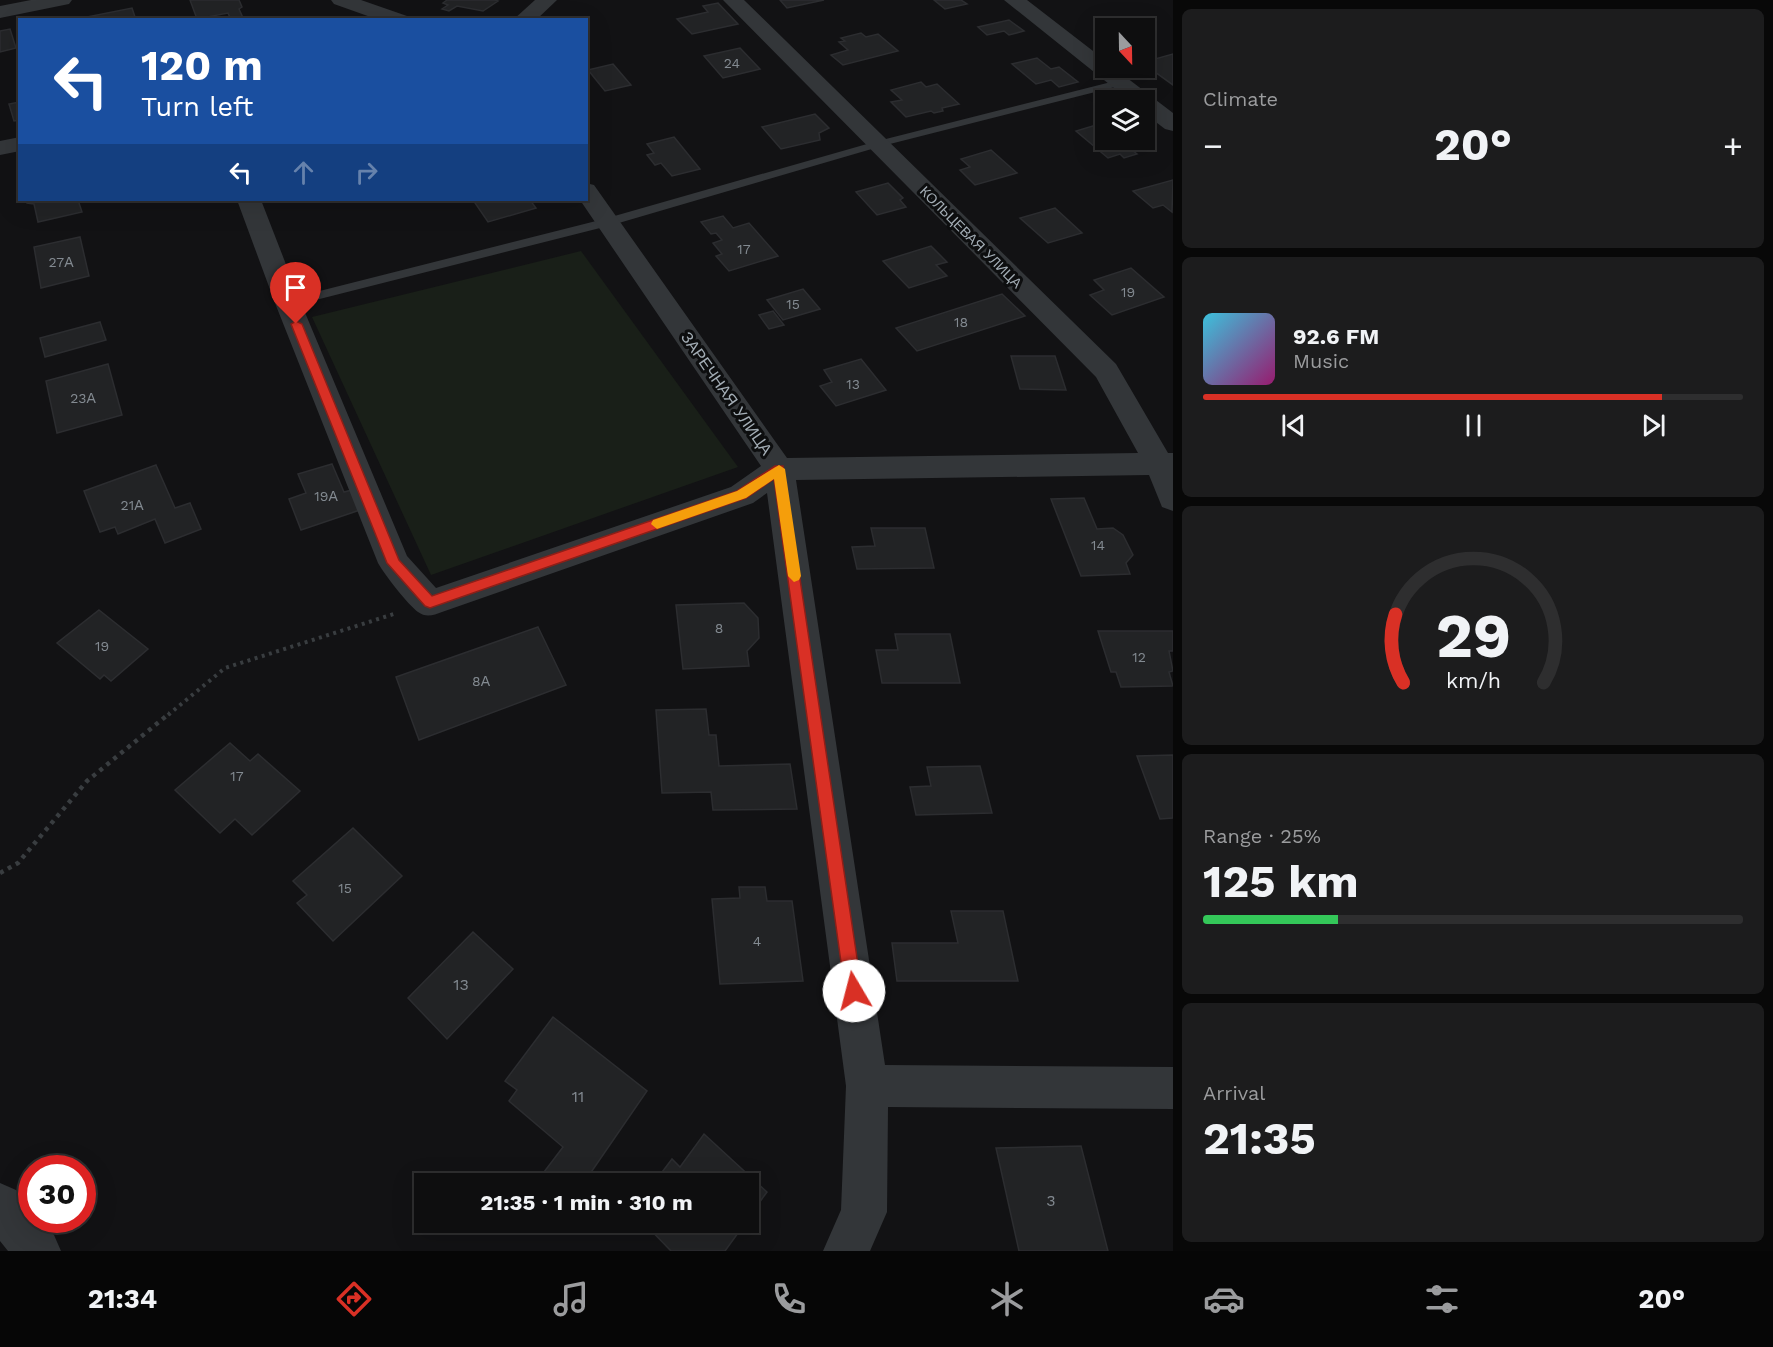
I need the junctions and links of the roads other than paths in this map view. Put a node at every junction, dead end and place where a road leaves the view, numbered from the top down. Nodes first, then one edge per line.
1 (62, 0) edge
2 (341, 0) edge
3 (547, 0) edge
4 (733, 0) edge
5 (1014, 0) edge
6 (0, 12) edge
7 (394, 18) edge
8 (525, 18) edge
9 (1119, 83) junction
10 (1128, 90) edge
11 (1155, 110) edge
12 (1173, 124) edge
13 (18, 144) edge
14 (878, 144) junction
15 (0, 148) edge
16 (588, 193) edge
17 (249, 201) edge
18 (608, 222) junction
19 (288, 303) junction
20 (1166, 464) edge
21 (779, 469) junction
22 (1173, 499) edge
23 (867, 1086) junction
24 (1173, 1088) edge
25 (0, 1206) edge
26 (38, 1251) edge
27 (846, 1251) edge

1 - 6 street
2 - 7 street
3 - 8 street
4 - 14 street, КОЛЬЦЕВАЯ УЛИЦА
5 - 9 street
9 - 10 street
9 - 14 lane
11 - 12 street
13 - 15 street
14 - 18 lane
14 - 20 street, КОЛЬЦЕВАЯ УЛИЦА
16 - 18 street, ЗАРЕЧНАЯ УЛИЦА
17 - 19 street
18 - 19 lane
18 - 21 street, ЗАРЕЧНАЯ УЛИЦА
19 - 21 street
20 - 21 street
20 - 22 street, КОЛЬЦЕВАЯ УЛИЦА
21 - 23 street, ЗАРЕЧНАЯ УЛИЦА
23 - 24 street
23 - 27 street, ЗАРЕЧНАЯ УЛИЦА
25 - 26 street

